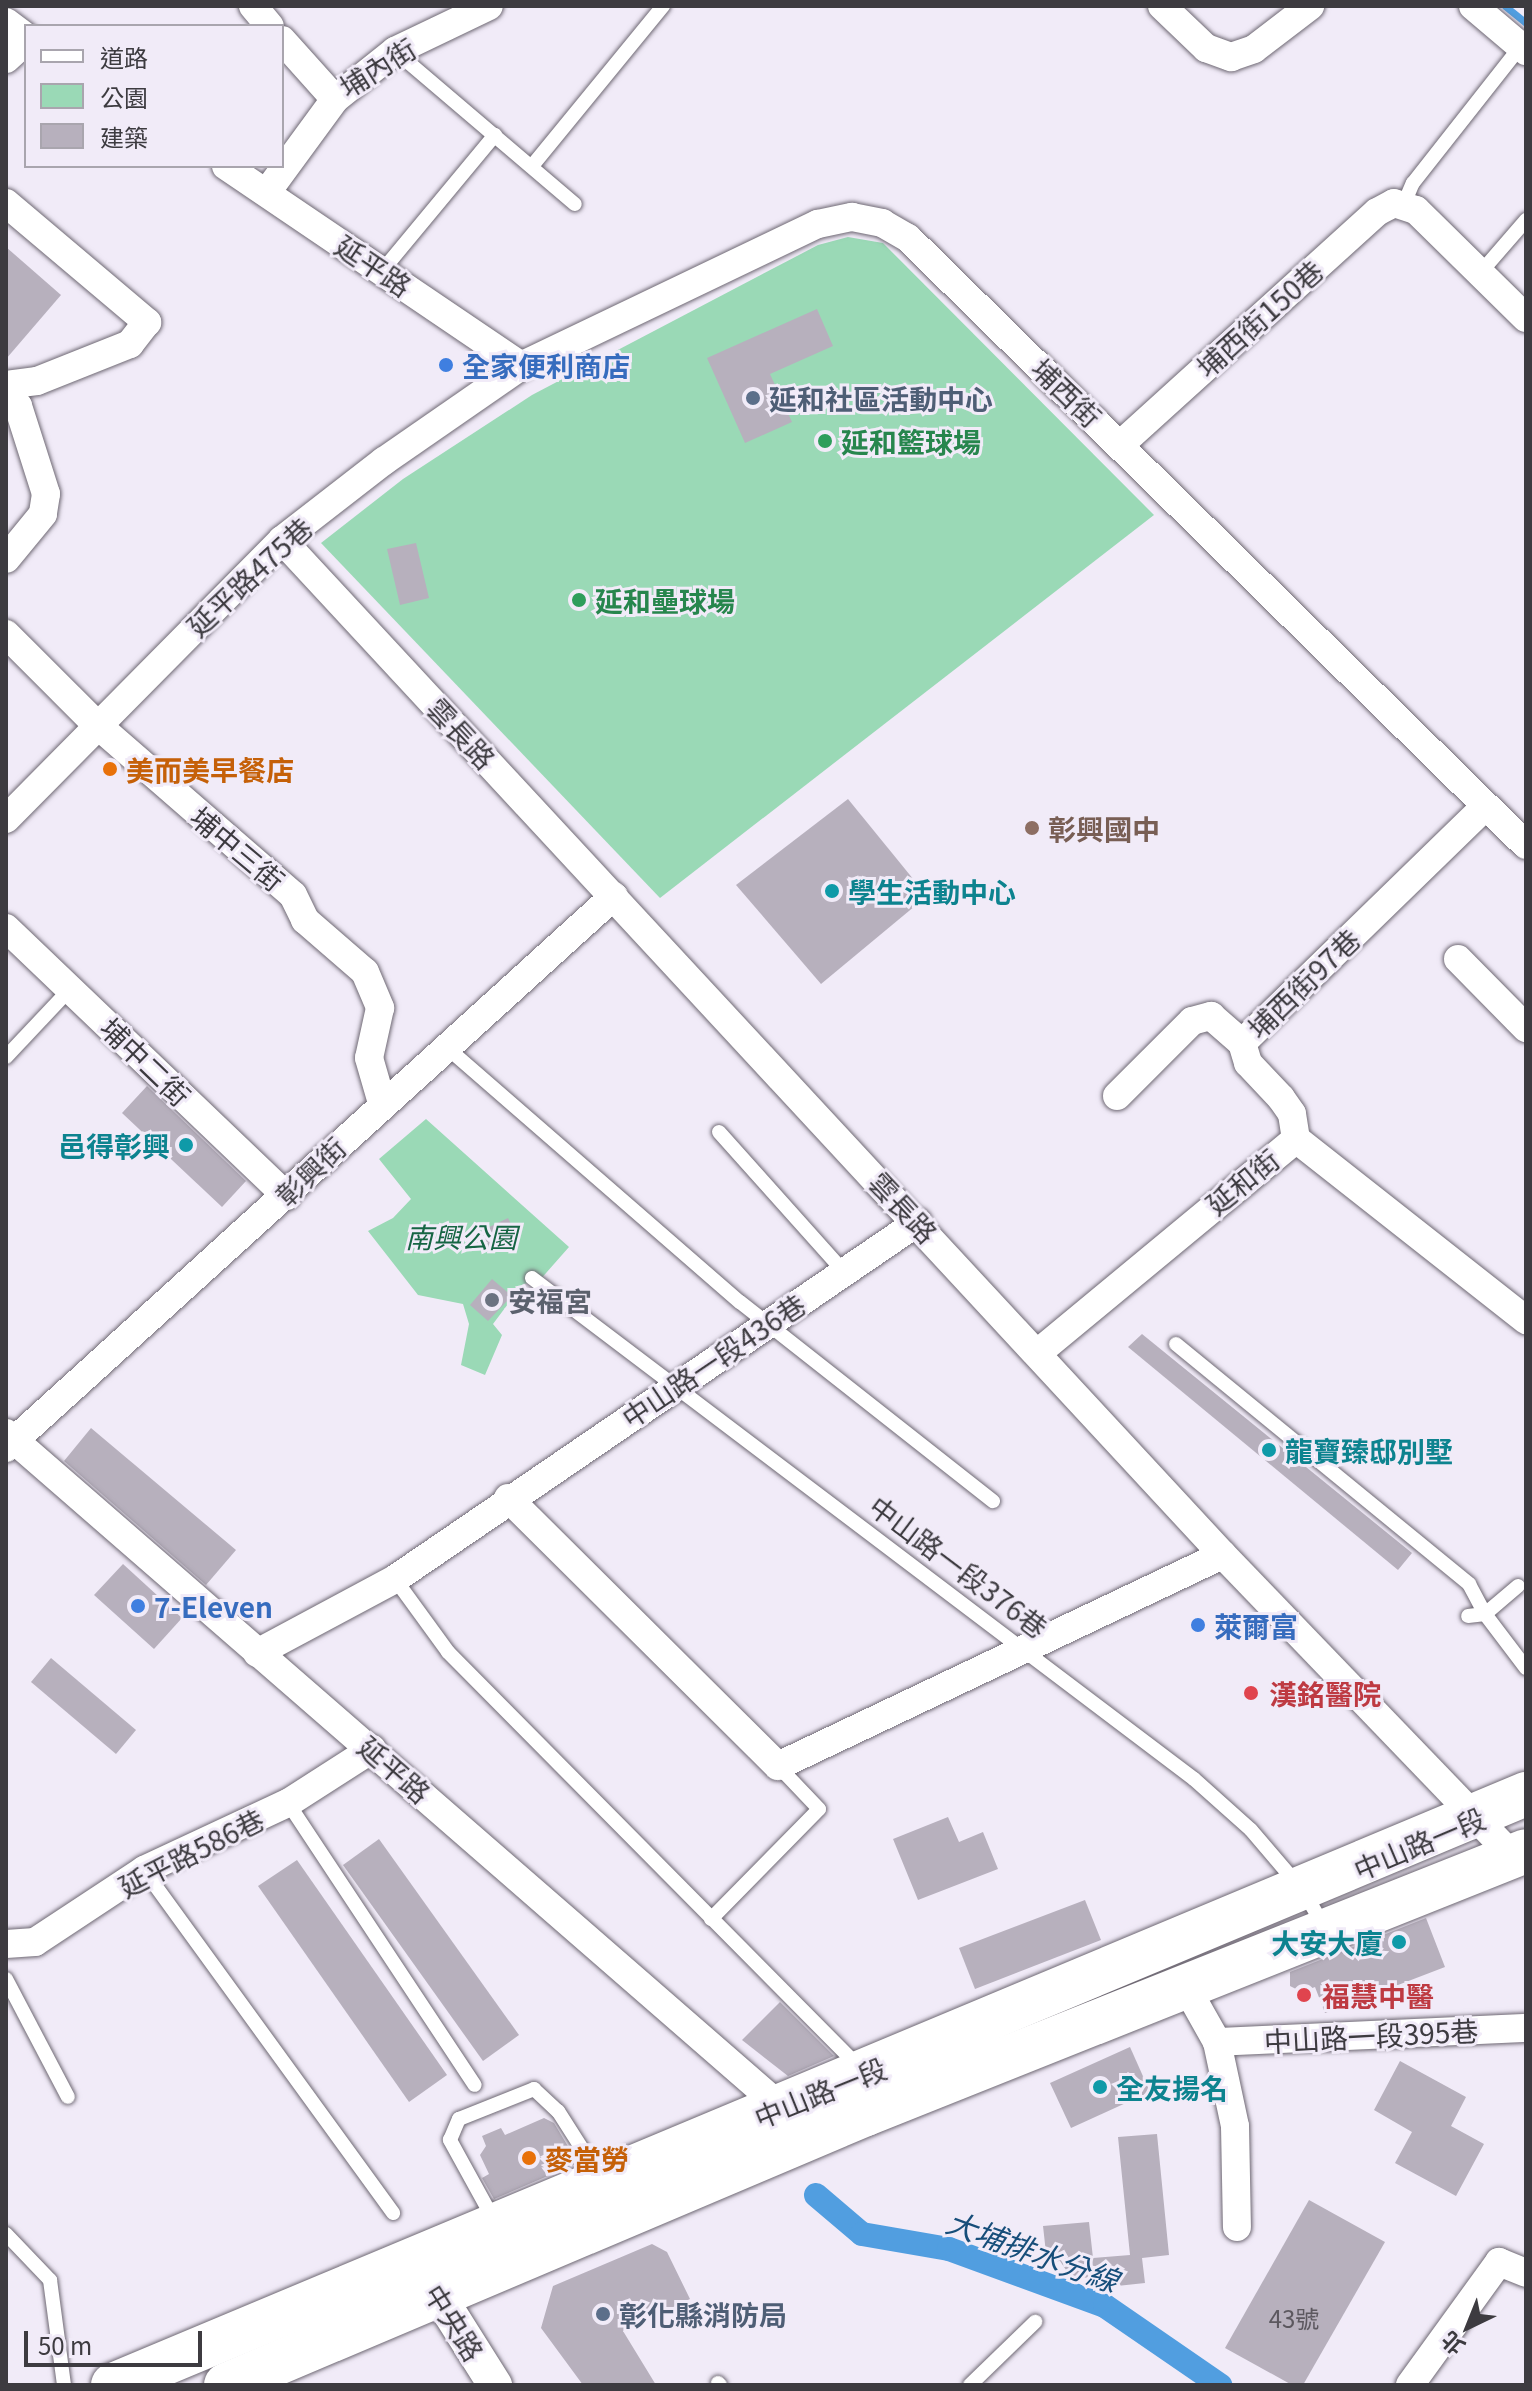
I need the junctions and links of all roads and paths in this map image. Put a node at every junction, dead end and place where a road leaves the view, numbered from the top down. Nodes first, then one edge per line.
1 (489, 6) edge
2 (663, 6) edge
3 (1162, 6) edge
4 (1310, 6) edge
5 (1473, 6) edge
6 (6, 22) edge
7 (24, 37) edge
8 (24, 41) edge
9 (284, 42) edge
10 (1523, 49) edge
11 (395, 51) junction
12 (6, 59) edge
13 (335, 99) junction
14 (495, 135) junction
15 (532, 166) junction
16 (229, 168) edge
17 (267, 192) junction
18 (6, 203) edge
19 (575, 204) dead end
20 (1403, 206) junction
21 (1526, 220) edge
22 (382, 271) junction
23 (1481, 272) junction
24 (1526, 318) edge
25 (521, 366) junction
26 (6, 385) edge
27 (6, 394) edge
28 (1121, 444) junction
29 (282, 540) junction
30 (6, 559) edge
31 (6, 634) edge
32 (95, 723) junction
33 (1484, 808) junction
34 (6, 819) edge
35 (1521, 832) edge
36 (614, 896) junction
37 (6, 928) edge
38 (1458, 959) dead end
39 (71, 988) junction
40 (1526, 1028) edge
41 (1242, 1043) junction
42 (444, 1045) junction
43 (6, 1057) edge
44 (1117, 1096) dead end
45 (382, 1103) junction
46 (719, 1132) dead end
47 (1296, 1139) junction
48 (286, 1196) junction
49 (918, 1222) junction
50 (844, 1272) junction
51 (532, 1278) dead end
52 (1526, 1320) edge
53 (771, 1321) junction
54 (1176, 1344) dead end
55 (1040, 1351) junction
56 (675, 1384) junction
57 (9, 1440) edge
58 (508, 1498) junction
59 (993, 1501) dead end
60 (1223, 1555) junction
61 (395, 1579) junction
62 (1518, 1586) dead end
63 (1485, 1614) junction
64 (1468, 1616) dead end
65 (1025, 1648) junction
66 (257, 1653) junction
67 (1526, 1668) edge
68 (372, 1749) junction
69 (778, 1766) junction
70 (1526, 1794) edge
71 (288, 1803) junction
72 (1479, 1818) junction
73 (1522, 1861) edge
74 (144, 1870) junction
75 (1314, 1909) junction
76 (711, 1919) junction
77 (6, 1944) edge
78 (6, 1979) edge
79 (1186, 1987) junction
80 (1526, 2028) edge
81 (1217, 2042) junction
82 (866, 2074) junction
83 (475, 2085) dead end
84 (68, 2097) dead end
85 (782, 2108) junction
86 (610, 2197) junction
87 (393, 2213) dead end
88 (1237, 2227) dead end
89 (6, 2234) edge
90 (504, 2243) junction
91 (1526, 2273) edge
92 (426, 2275) junction
93 (1035, 2322) dead end
94 (64, 2385) edge
95 (113, 2385) edge
96 (226, 2385) edge
97 (495, 2385) edge
98 (970, 2385) edge
99 (1410, 2385) edge

1 - 11 street, 埔內街
2 - 15 lane
3 - 4 street
5 - 10 street
6 - 7 street
8 - 12 street
9 - 13 street, 埔內街
10 - 20 lane
11 - 13 street, 埔內街
11 - 14 lane
13 - 17 street
14 - 15 lane
14 - 22 lane
15 - 19 lane
16 - 17 street, 延平路
17 - 22 street, 延平路
18 - 26 street
20 - 23 street
20 - 28 street, 埔西街150巷
21 - 23 lane
22 - 25 street, 延平路
23 - 24 street
25 - 28 street, 埔西街
25 - 29 street, 延平路475巷
27 - 30 street
28 - 33 street, 埔西街
29 - 32 street, 延平路475巷
29 - 36 street, 雲長路
31 - 32 street, 埔中三街
32 - 34 street, 延平路475巷
32 - 45 street, 埔中三街
33 - 35 street, 埔西街
33 - 41 street, 埔西街97巷
36 - 42 street, 彰興街
36 - 49 street, 雲長路
37 - 39 street, 埔中二街
38 - 40 street
39 - 43 lane
39 - 48 street, 埔中二街
41 - 44 street, 埔西街97巷
41 - 47 street
42 - 45 street, 彰興街
42 - 53 lane
45 - 48 street, 彰興街
46 - 50 lane
47 - 52 street, 延和街
47 - 55 street, 延和街
48 - 57 street, 彰興街
49 - 50 street, 中山路一段436巷
49 - 55 street, 雲長路
50 - 53 street, 中山路一段436巷
51 - 56 lane, 中山路一段376巷
53 - 56 street, 中山路一段436巷
53 - 59 lane
54 - 63 lane
55 - 60 street, 雲長路
56 - 58 street, 中山路一段436巷
56 - 65 lane, 中山路一段376巷
57 - 66 street, 延平路
58 - 61 street, 中山路一段436巷
58 - 69 street
60 - 65 street
60 - 72 street, 雲長路
61 - 66 street, 中山路一段436巷
61 - 76 lane
62 - 63 lane
63 - 64 lane
63 - 67 lane
65 - 69 street
65 - 75 lane, 中山路一段376巷
66 - 68 street, 延平路
68 - 71 street, 延平路586巷
68 - 85 street, 延平路
69 - 76 lane
70 - 72 main road, 中山路一段
71 - 74 street, 延平路586巷
71 - 83 lane
72 - 73 street, 雲長路
72 - 75 main road, 中山路一段
73 - 75 main road, 中山路一段
74 - 77 street, 延平路586巷
74 - 87 lane
75 - 79 main road, 中山路一段
75 - 82 main road, 中山路一段
76 - 82 lane
78 - 84 lane
79 - 81 street
79 - 86 main road, 中山路一段
80 - 81 street, 中山路一段395巷
81 - 88 street
82 - 85 main road, 中山路一段
85 - 86 main road, 中山路一段
86 - 90 main road, 中山路一段
86 - 90 lane
89 - 94 lane
90 - 92 main road, 中山路一段
91 - 99 street
92 - 95 main road, 中山路一段
92 - 96 main road, 中山路一段
92 - 97 street, 中央路
93 - 98 lane

